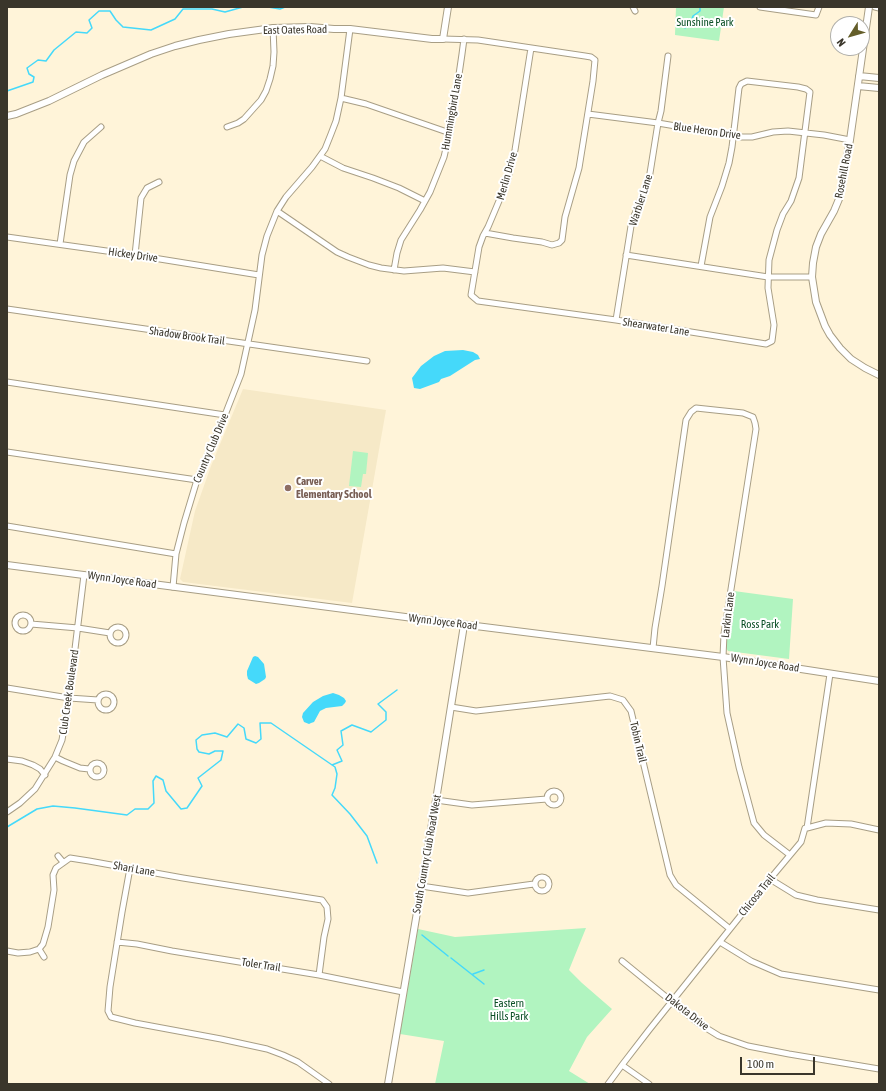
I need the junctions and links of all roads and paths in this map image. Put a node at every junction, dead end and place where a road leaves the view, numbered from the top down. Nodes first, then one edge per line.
1 (448, 7) edge
2 (760, 7) edge
3 (819, 7) edge
4 (869, 7) edge
5 (875, 7) edge
6 (879, 8) edge
7 (273, 28) junction
8 (350, 29) junction
9 (443, 39) junction
10 (464, 39) junction
11 (531, 48) junction
12 (668, 56) dead end
13 (859, 76) junction
14 (879, 78) edge
15 (858, 86) junction
16 (879, 88) edge
17 (341, 98) junction
18 (588, 114) junction
19 (7, 116) edge
20 (658, 123) junction
21 (101, 127) dead end
22 (227, 127) dead end
23 (804, 132) junction
24 (450, 134) junction
25 (734, 135) junction
26 (850, 140) junction
27 (320, 156) junction
28 (158, 182) dead end
29 (425, 201) junction
30 (277, 211) junction
31 (485, 233) junction
32 (7, 237) edge
33 (60, 244) junction
34 (135, 255) junction
35 (626, 255) junction
36 (701, 266) junction
37 (394, 270) junction
38 (475, 272) junction
39 (259, 275) junction
40 (768, 276) junction
41 (812, 277) junction
42 (474, 298) joint
43 (7, 310) edge
44 (616, 320) junction
45 (248, 344) junction
46 (367, 361) dead end
47 (879, 375) edge
48 (7, 382) edge
49 (225, 415) junction
50 (7, 452) edge
51 (198, 480) junction
52 (7, 526) edge
53 (176, 554) junction
54 (7, 565) edge
55 (84, 575) junction
56 (173, 587) junction
57 (31, 624) dead end
58 (464, 625) junction
59 (78, 628) junction
60 (110, 633) dead end
61 (653, 648) junction
62 (723, 657) junction
63 (830, 674) junction
64 (879, 681) edge
65 (7, 688) edge
66 (69, 698) junction
67 (98, 700) dead end
68 (451, 707) junction
69 (55, 757) junction
70 (7, 759) edge
71 (89, 769) dead end
72 (45, 775) junction
73 (547, 799) dead end
74 (436, 800) junction
75 (7, 812) edge
76 (807, 828) junction
77 (879, 830) edge
78 (790, 855) junction
79 (58, 856) dead end
80 (63, 862) junction
81 (130, 868) junction
82 (770, 879) junction
83 (534, 884) dead end
84 (421, 886) junction
85 (879, 910) edge
86 (730, 929) junction
87 (117, 942) junction
88 (720, 942) junction
89 (38, 949) junction
90 (7, 951) edge
91 (44, 958) dead end
92 (622, 961) dead end
93 (319, 975) junction
94 (879, 990) edge
95 (403, 992) junction
96 (672, 1001) junction
97 (622, 1065) junction
98 (879, 1069) edge
99 (329, 1084) edge
100 (388, 1084) edge
101 (608, 1084) edge
102 (649, 1084) edge

1 - 9 street
2 - 3 street
4 - 13 street, Rosehill Road
5 - 6 street
7 - 8 street, East Oates Road
7 - 19 street, East Oates Road
7 - 22 street
8 - 9 street, East Oates Road
8 - 17 street, Country Club Drive
9 - 10 street, East Oates Road
10 - 11 street, East Oates Road
10 - 24 street, Hummingbird Lane
11 - 18 street, East Oates Road
11 - 31 street, Merlin Drive
12 - 20 street, Warbler Lane
13 - 14 street
13 - 15 street, Rosehill Road
15 - 16 street
15 - 26 street, Rosehill Road
17 - 24 street
17 - 27 street, Country Club Drive
18 - 20 street, Blue Heron Drive
18 - 31 street
20 - 25 street, Blue Heron Drive
20 - 35 street, Warbler Lane
21 - 33 street
23 - 25 street, Blue Heron Drive
23 - 25 street
23 - 26 street, Blue Heron Drive
23 - 40 street
24 - 29 street, Hummingbird Lane
25 - 36 street
26 - 41 street, Rosehill Road
27 - 29 street
27 - 30 street, Country Club Drive
28 - 34 street
29 - 37 street, Hummingbird Lane
30 - 37 street
30 - 39 street, Country Club Drive
31 - 38 street, Merlin Drive
32 - 33 street, Hickey Drive
33 - 34 street, Hickey Drive
34 - 39 street, Hickey Drive
35 - 36 street
35 - 44 street, Warbler Lane
36 - 40 street
37 - 38 street
38 - 42 street, Merlin Drive
39 - 45 street, Country Club Drive
40 - 41 street
40 - 44 street, Shearwater Lane
41 - 47 street, Rosehill Road
42 - 44 street, Shearwater Lane
43 - 45 street, Shadow Brook Trail
45 - 46 street, Shadow Brook Trail
45 - 49 street, Country Club Drive
48 - 49 street
49 - 51 street, Country Club Drive
50 - 51 street
51 - 53 street, Country Club Drive
52 - 53 street
53 - 56 street, Country Club Drive
54 - 55 street, Wynn Joyce Road
55 - 56 street, Wynn Joyce Road
55 - 59 street, Club Creek Boulevard
56 - 58 street, Wynn Joyce Road
57 - 59 street
58 - 61 street, Wynn Joyce Road
58 - 68 street, South Country Club Road West
59 - 60 street
59 - 66 street, Club Creek Boulevard
61 - 62 street, Wynn Joyce Road
61 - 62 street, Larkin Lane
62 - 63 street, Wynn Joyce Road
62 - 78 street, Larkin Lane
63 - 64 street, Wynn Joyce Road
63 - 76 street, Chicosa Trail
65 - 66 street
66 - 67 street
66 - 69 street, Club Creek Boulevard
68 - 74 street, South Country Club Road West
68 - 86 street, Tobin Trail
69 - 71 street
69 - 72 street, Club Creek Boulevard
70 - 72 street
72 - 75 street, Club Creek Boulevard
73 - 74 street
74 - 84 street, South Country Club Road West
76 - 77 street
76 - 78 street, Chicosa Trail
78 - 82 street, Chicosa Trail
79 - 80 street
80 - 81 street, Shari Lane
80 - 89 street
81 - 87 street
81 - 93 street, Shari Lane
82 - 85 street
82 - 86 street, Chicosa Trail
83 - 84 street
84 - 95 street, South Country Club Road West
86 - 88 street, Chicosa Trail
87 - 93 street, Toler Trail
87 - 99 street
88 - 94 street
88 - 96 street, Chicosa Trail
89 - 90 street
89 - 91 street
92 - 96 street, Dakota Drive
93 - 95 street, Toler Trail
95 - 100 street, South Country Club Road West
96 - 97 street, Chicosa Trail
96 - 98 street, Dakota Drive
97 - 101 street, Chicosa Trail
97 - 102 street

